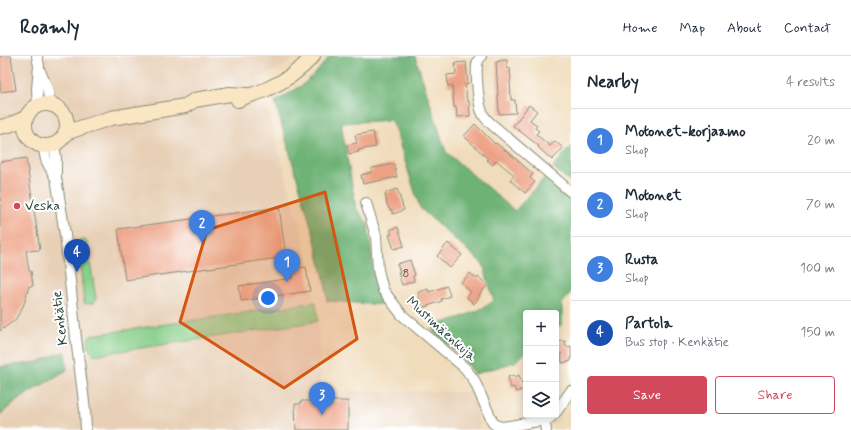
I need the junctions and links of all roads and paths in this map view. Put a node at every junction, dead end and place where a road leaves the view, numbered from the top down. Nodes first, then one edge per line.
1 (313, 56) edge
2 (481, 56) edge
3 (38, 61) edge
4 (45, 105) junction
5 (65, 117) junction
6 (26, 118) junction
7 (111, 118) junction
8 (0, 127) edge
9 (27, 133) junction
10 (65, 133) junction
11 (0, 135) edge
12 (48, 145) junction
13 (571, 192) edge
14 (366, 203) dead end
15 (571, 392) edge
16 (559, 408) edge
17 (548, 422) edge
18 (86, 430) edge

1 - 7 main road
2 - 13 street
3 - 4 street
4 - 5 main road
4 - 6 main road
5 - 7 main road
5 - 10 main road
6 - 8 main road
6 - 9 main road
7 - 10 main road
9 - 11 main road
9 - 12 main road
10 - 12 main road
12 - 18 street, Kenkätie
14 - 17 street, Mustimäenkuja
15 - 16 street

